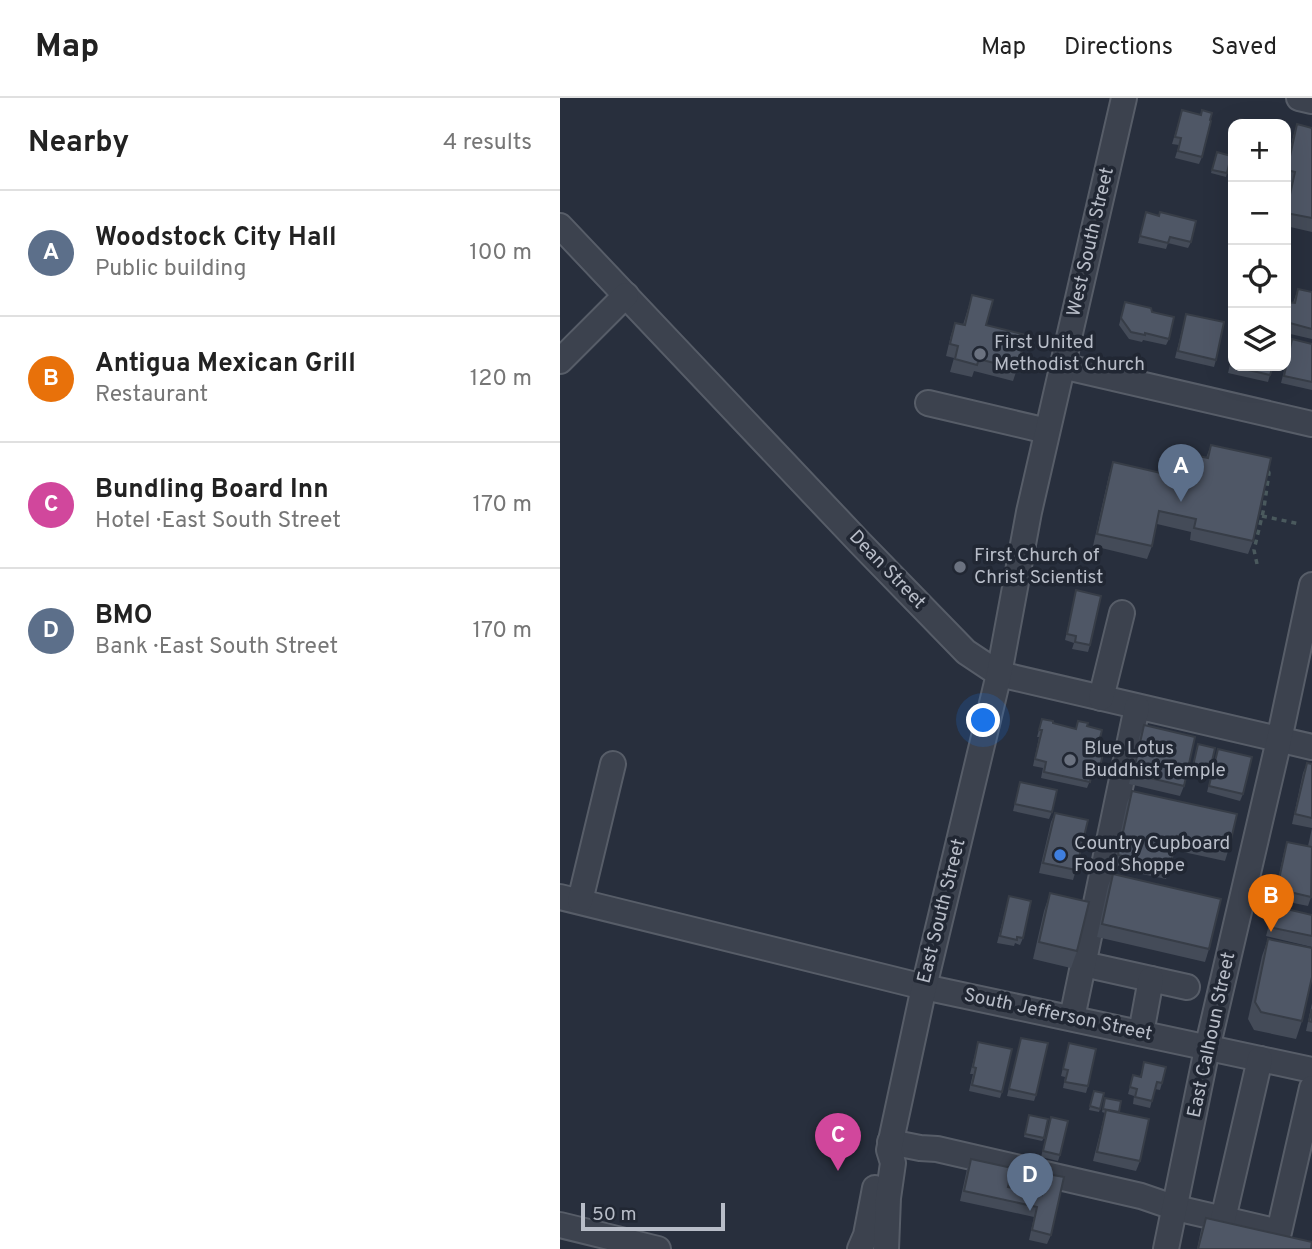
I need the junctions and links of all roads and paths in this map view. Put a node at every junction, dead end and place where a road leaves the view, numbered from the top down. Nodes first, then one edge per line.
1 (1124, 98) edge
2 (1299, 98) edge
3 (1312, 101) edge
4 (560, 226) edge
5 (626, 295) junction
6 (560, 361) edge
7 (1062, 366) junction
8 (928, 403) dead end
9 (1312, 424) edge
10 (1048, 431) junction
11 (1267, 468) edge
12 (1259, 516) junction
13 (1300, 524) dead end
14 (1256, 564) dead end
15 (1312, 586) edge
16 (1122, 613) dead end
17 (999, 674) junction
18 (1101, 698) junction
19 (1138, 707) junction
20 (1279, 740) junction
21 (1312, 747) edge
22 (613, 764) dead end
23 (570, 899) edge
24 (1097, 967) dead end
25 (1151, 979) junction
26 (924, 986) junction
27 (1187, 987) dead end
28 (1072, 1018) junction
29 (1141, 1033) junction
30 (1207, 1049) junction
31 (1260, 1059) junction
32 (1312, 1070) edge
33 (1312, 1088) edge
34 (890, 1146) junction
35 (1176, 1208) junction
36 (1223, 1219) junction
37 (560, 1225) edge
38 (658, 1249) edge
39 (860, 1249) edge
40 (886, 1249) edge
41 (1166, 1249) edge

1 - 7 street, West South Street
2 - 3 street
4 - 5 street, Dean Street
5 - 6 street
5 - 17 street, Dean Street
7 - 9 street
7 - 10 street, West South Street
8 - 10 street
10 - 17 street, West South Street
11 - 12 path
12 - 13 path
12 - 14 path
15 - 20 street, East Calhoun Street
16 - 18 street
17 - 18 street, Dean Street
17 - 26 street, East South Street
18 - 19 street, Dean Street
19 - 20 street, Dean Street
19 - 28 street
20 - 21 street, Dean Street
20 - 30 street, East Calhoun Street
22 - 23 street
23 - 26 street, South Jefferson Street
24 - 25 street
25 - 27 street
25 - 29 street
26 - 28 street, South Jefferson Street
26 - 34 street, East South Street
28 - 29 street, South Jefferson Street
29 - 30 street, South Jefferson Street
30 - 31 street, South Jefferson Street
30 - 35 street, East Calhoun Street
31 - 32 street, South Jefferson Street
31 - 36 street
33 - 36 street
34 - 35 street
34 - 39 street, East South Street
34 - 40 street, East South Street
35 - 36 street
35 - 41 street, East Calhoun Street
37 - 38 street

